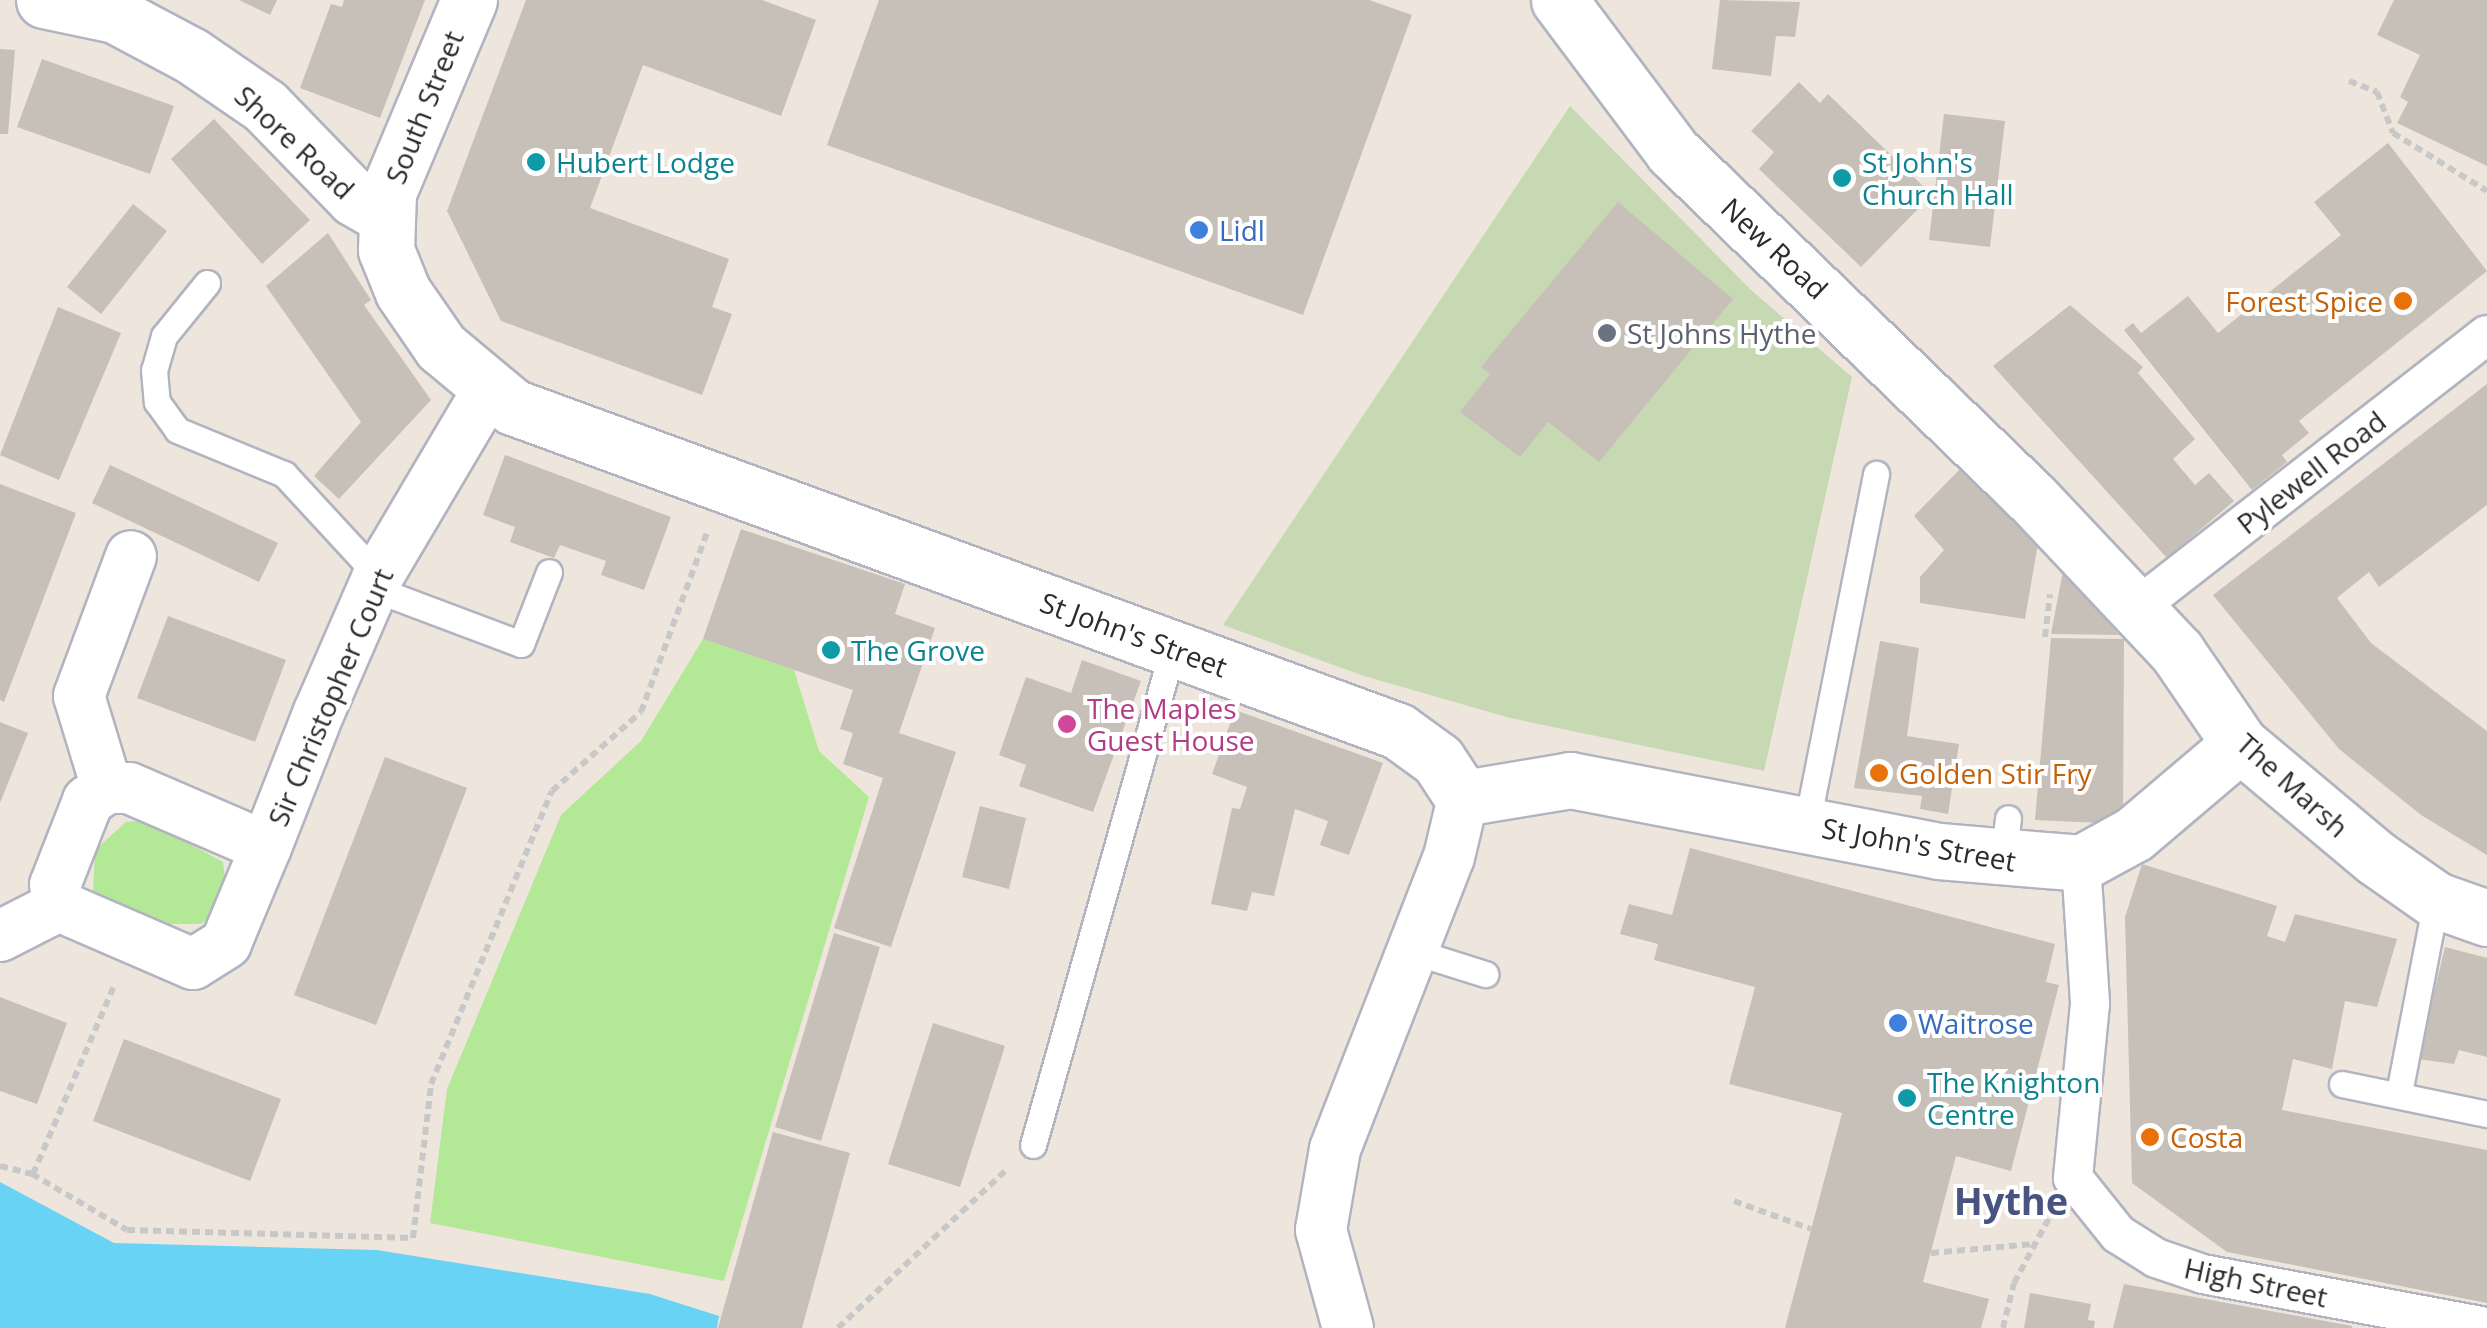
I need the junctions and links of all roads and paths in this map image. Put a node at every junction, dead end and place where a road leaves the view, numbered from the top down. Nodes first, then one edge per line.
1 (44, 0) edge
2 (469, 0) edge
3 (1559, 0) edge
4 (2349, 81) dead end
5 (2487, 190) edge
6 (383, 215) junction
7 (207, 283) dead end
8 (2487, 334) edge
9 (487, 392) junction
10 (1876, 474) dead end
11 (727, 480) junction
12 (131, 556) dead end
13 (549, 572) dead end
14 (375, 582) junction
15 (2135, 609) junction
16 (1173, 648) junction
17 (2240, 744) junction
18 (107, 788) junction
19 (1463, 798) junction
20 (1806, 823) junction
21 (266, 848) junction
22 (2081, 863) junction
23 (2436, 900) junction
24 (59, 906) junction
25 (2487, 918) edge
26 (0, 936) edge
27 (134, 941) junction
28 (1412, 952) junction
29 (1485, 974) dead end
30 (2342, 1084) dead end
31 (2399, 1093) junction
32 (2487, 1114) edge
33 (1033, 1145) joint
34 (0, 1166) edge
35 (32, 1174) junction
36 (2072, 1178) junction
37 (1734, 1200) dead end
38 (1811, 1229) dead end
39 (2034, 1244) junction
40 (1931, 1253) dead end
41 (2487, 1327) edge
42 (838, 1328) edge
43 (1348, 1328) edge
44 (2003, 1328) edge

1 - 6 street, Shore Road
2 - 6 street, South Street
3 - 15 street, New Road
4 - 5 path
6 - 9 street, St John's Street
7 - 14 lane
8 - 15 street, Pylewell Road
9 - 11 street, St John's Street
9 - 14 street, Sir Christopher Court
10 - 20 lane
11 - 16 street, St John's Street
11 - 35 path
12 - 18 street
13 - 14 lane
14 - 21 street, Sir Christopher Court
15 - 17 street, The Marsh
16 - 19 street, St John's Street
16 - 33 lane
17 - 22 street
17 - 23 street, The Marsh
18 - 21 street, Sir Christopher Court
18 - 24 street
19 - 20 street, St John's Street
19 - 28 street
20 - 22 street, St John's Street
21 - 27 street, Sir Christopher Court
22 - 36 street
23 - 25 street, The Marsh
23 - 31 lane
24 - 26 street
24 - 27 street, Sir Christopher Court
27 - 35 path
28 - 29 lane
28 - 43 street
30 - 31 lane
31 - 32 lane
33 - 42 path
34 - 35 path
36 - 39 path
36 - 41 street, High Street
37 - 38 path
39 - 40 path
39 - 44 path

